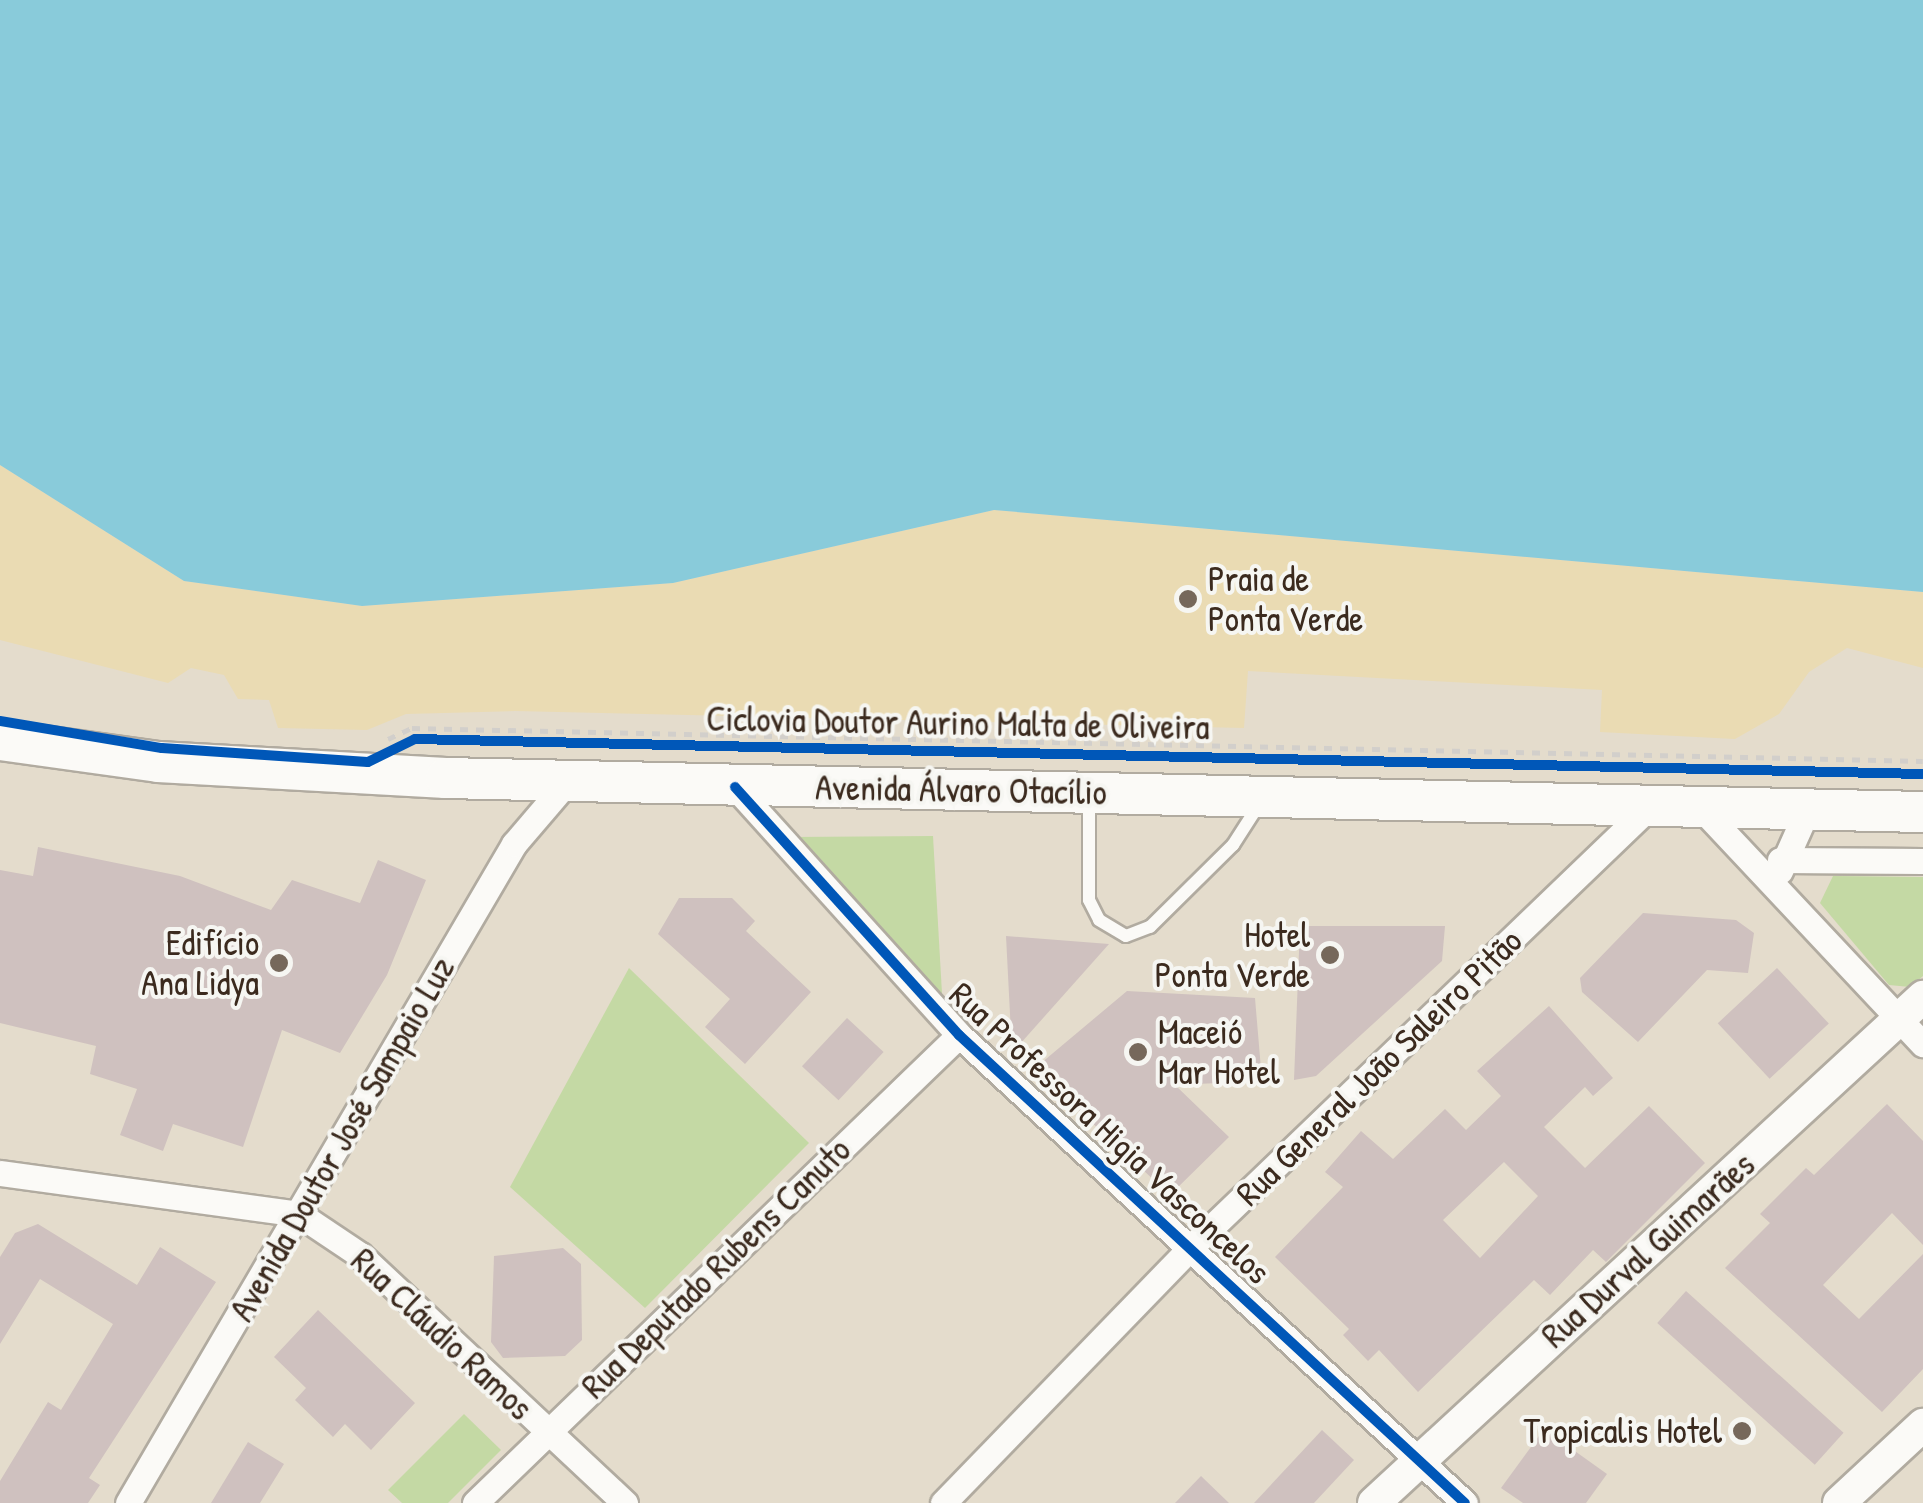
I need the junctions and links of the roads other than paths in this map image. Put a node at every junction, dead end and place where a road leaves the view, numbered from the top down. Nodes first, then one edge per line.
1 (0, 740) edge
2 (566, 782) junction
3 (735, 787) junction
4 (1089, 792) junction
5 (1264, 796) junction
6 (1650, 806) junction
7 (1700, 808) junction
8 (1923, 812) edge
9 (1806, 813) junction
10 (1923, 861) edge
11 (1780, 873) junction
12 (1916, 1020) edge
13 (959, 1035) junction
14 (0, 1173) edge
15 (299, 1214) junction
16 (1191, 1246) junction
17 (1923, 1425) edge
18 (546, 1432) junction
19 (1419, 1459) junction
20 (128, 1503) edge
21 (476, 1503) edge
22 (625, 1503) edge
23 (943, 1503) edge
24 (1374, 1503) edge
25 (1465, 1503) edge
26 (1839, 1503) edge

1 - 2 main road, Avenida Álvaro Otacílio
2 - 3 main road, Avenida Álvaro Otacílio
2 - 15 street, Avenida Doutor José Sampaio Luz
3 - 4 main road, Avenida Álvaro Otacílio
3 - 13 street, Rua Professora Higia Vasconcelos
4 - 5 main road, Avenida Álvaro Otacílio
4 - 5 lane
5 - 6 main road, Avenida Álvaro Otacílio
6 - 7 main road, Avenida Álvaro Otacílio
6 - 16 street, Rua General João Saleiro Pitão
7 - 9 main road, Avenida Álvaro Otacílio
7 - 11 street
8 - 9 main road, Avenida Álvaro Otacílio
9 - 11 street
10 - 11 street
11 - 12 street
12 - 19 street, Rua Durval Guimarães
13 - 16 street, Rua Professora Higia Vasconcelos
13 - 18 street, Rua Deputado Rubens Canuto
14 - 15 street, Rua Cláudio Ramos
15 - 18 street, Rua Cláudio Ramos
15 - 20 street, Avenida Doutor José Sampaio Luz
16 - 19 street, Rua Professora Higia Vasconcelos
16 - 23 street, Rua General João Saleiro Pitão
17 - 26 street
18 - 21 street, Rua Deputado Rubens Canuto
18 - 22 street, Rua Cláudio Ramos
19 - 24 street, Rua Durval Guimarães
19 - 25 street, Rua Professora Higia Vasconcelos

